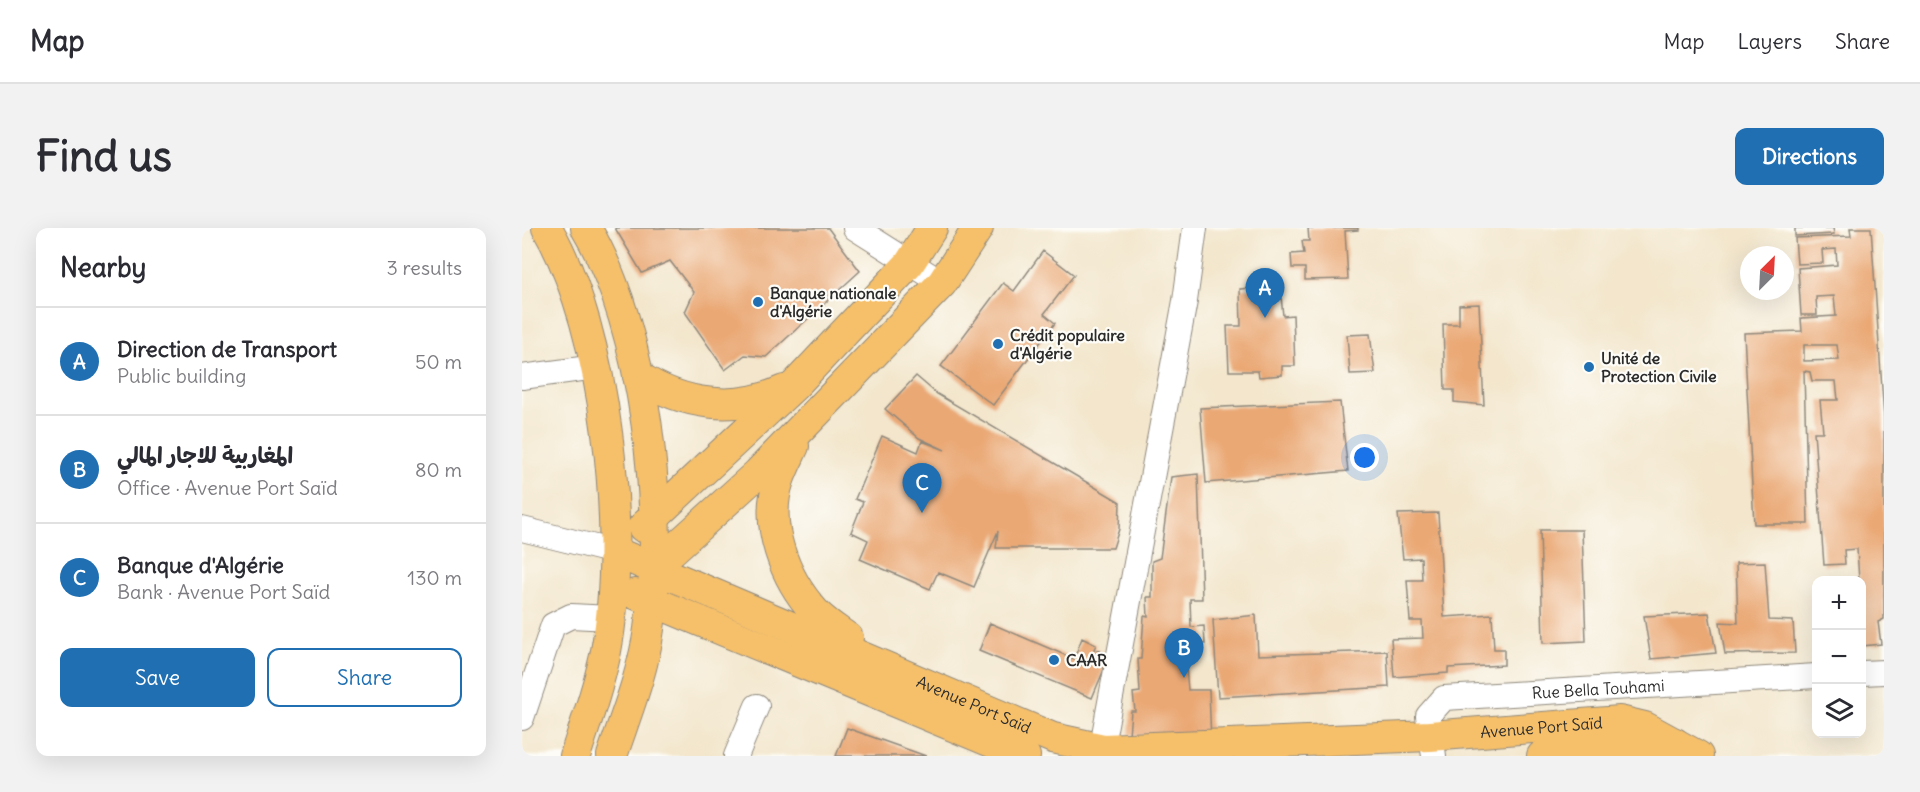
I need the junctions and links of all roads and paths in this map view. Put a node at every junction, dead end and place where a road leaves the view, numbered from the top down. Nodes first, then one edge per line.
1 (547, 228) edge
2 (586, 228) edge
3 (855, 228) edge
4 (932, 228) edge
5 (978, 228) edge
6 (1194, 228) edge
7 (909, 264) junction
8 (942, 283) junction
9 (596, 367) junction
10 (638, 376) junction
11 (522, 378) edge
12 (795, 385) junction
13 (802, 429) junction
14 (653, 517) junction
15 (522, 529) edge
16 (615, 552) junction
17 (654, 567) junction
18 (613, 586) junction
19 (652, 601) junction
20 (610, 618) junction
21 (881, 664) junction
22 (1884, 672) edge
23 (1866, 673) edge
24 (1812, 676) edge
25 (757, 706) dead end
26 (522, 718) edge
27 (1432, 746) edge
28 (1687, 750) edge
29 (1101, 753) edge
30 (575, 756) edge
31 (612, 756) edge
32 (736, 756) edge
33 (1026, 756) edge
34 (1554, 756) edge

1 - 9 main road
2 - 10 main road
3 - 7 street
4 - 7 main road
5 - 8 main road
6 - 29 street
7 - 8 street
7 - 12 main road
8 - 13 main road
9 - 11 street
9 - 16 main road
10 - 12 main road
10 - 14 main road
12 - 14 main road
13 - 17 main road
13 - 21 main road
14 - 16 main road
14 - 17 main road
15 - 16 street
16 - 17 main road, Avenue Port Saïd
16 - 18 main road
17 - 19 main road
17 - 21 main road, Avenue Port Saïd
18 - 19 main road, Avenue Port Saïd
18 - 20 main road
19 - 31 main road
19 - 33 main road, Avenue Port Saïd
20 - 26 street
20 - 30 main road
21 - 29 main road, Avenue Port Saïd
22 - 23 street
24 - 27 street, Rue Bella Touhami
25 - 32 street
27 - 28 main road, Avenue Port Saïd
27 - 29 main road, Avenue Port Saïd
28 - 34 main road, Avenue Port Saïd

